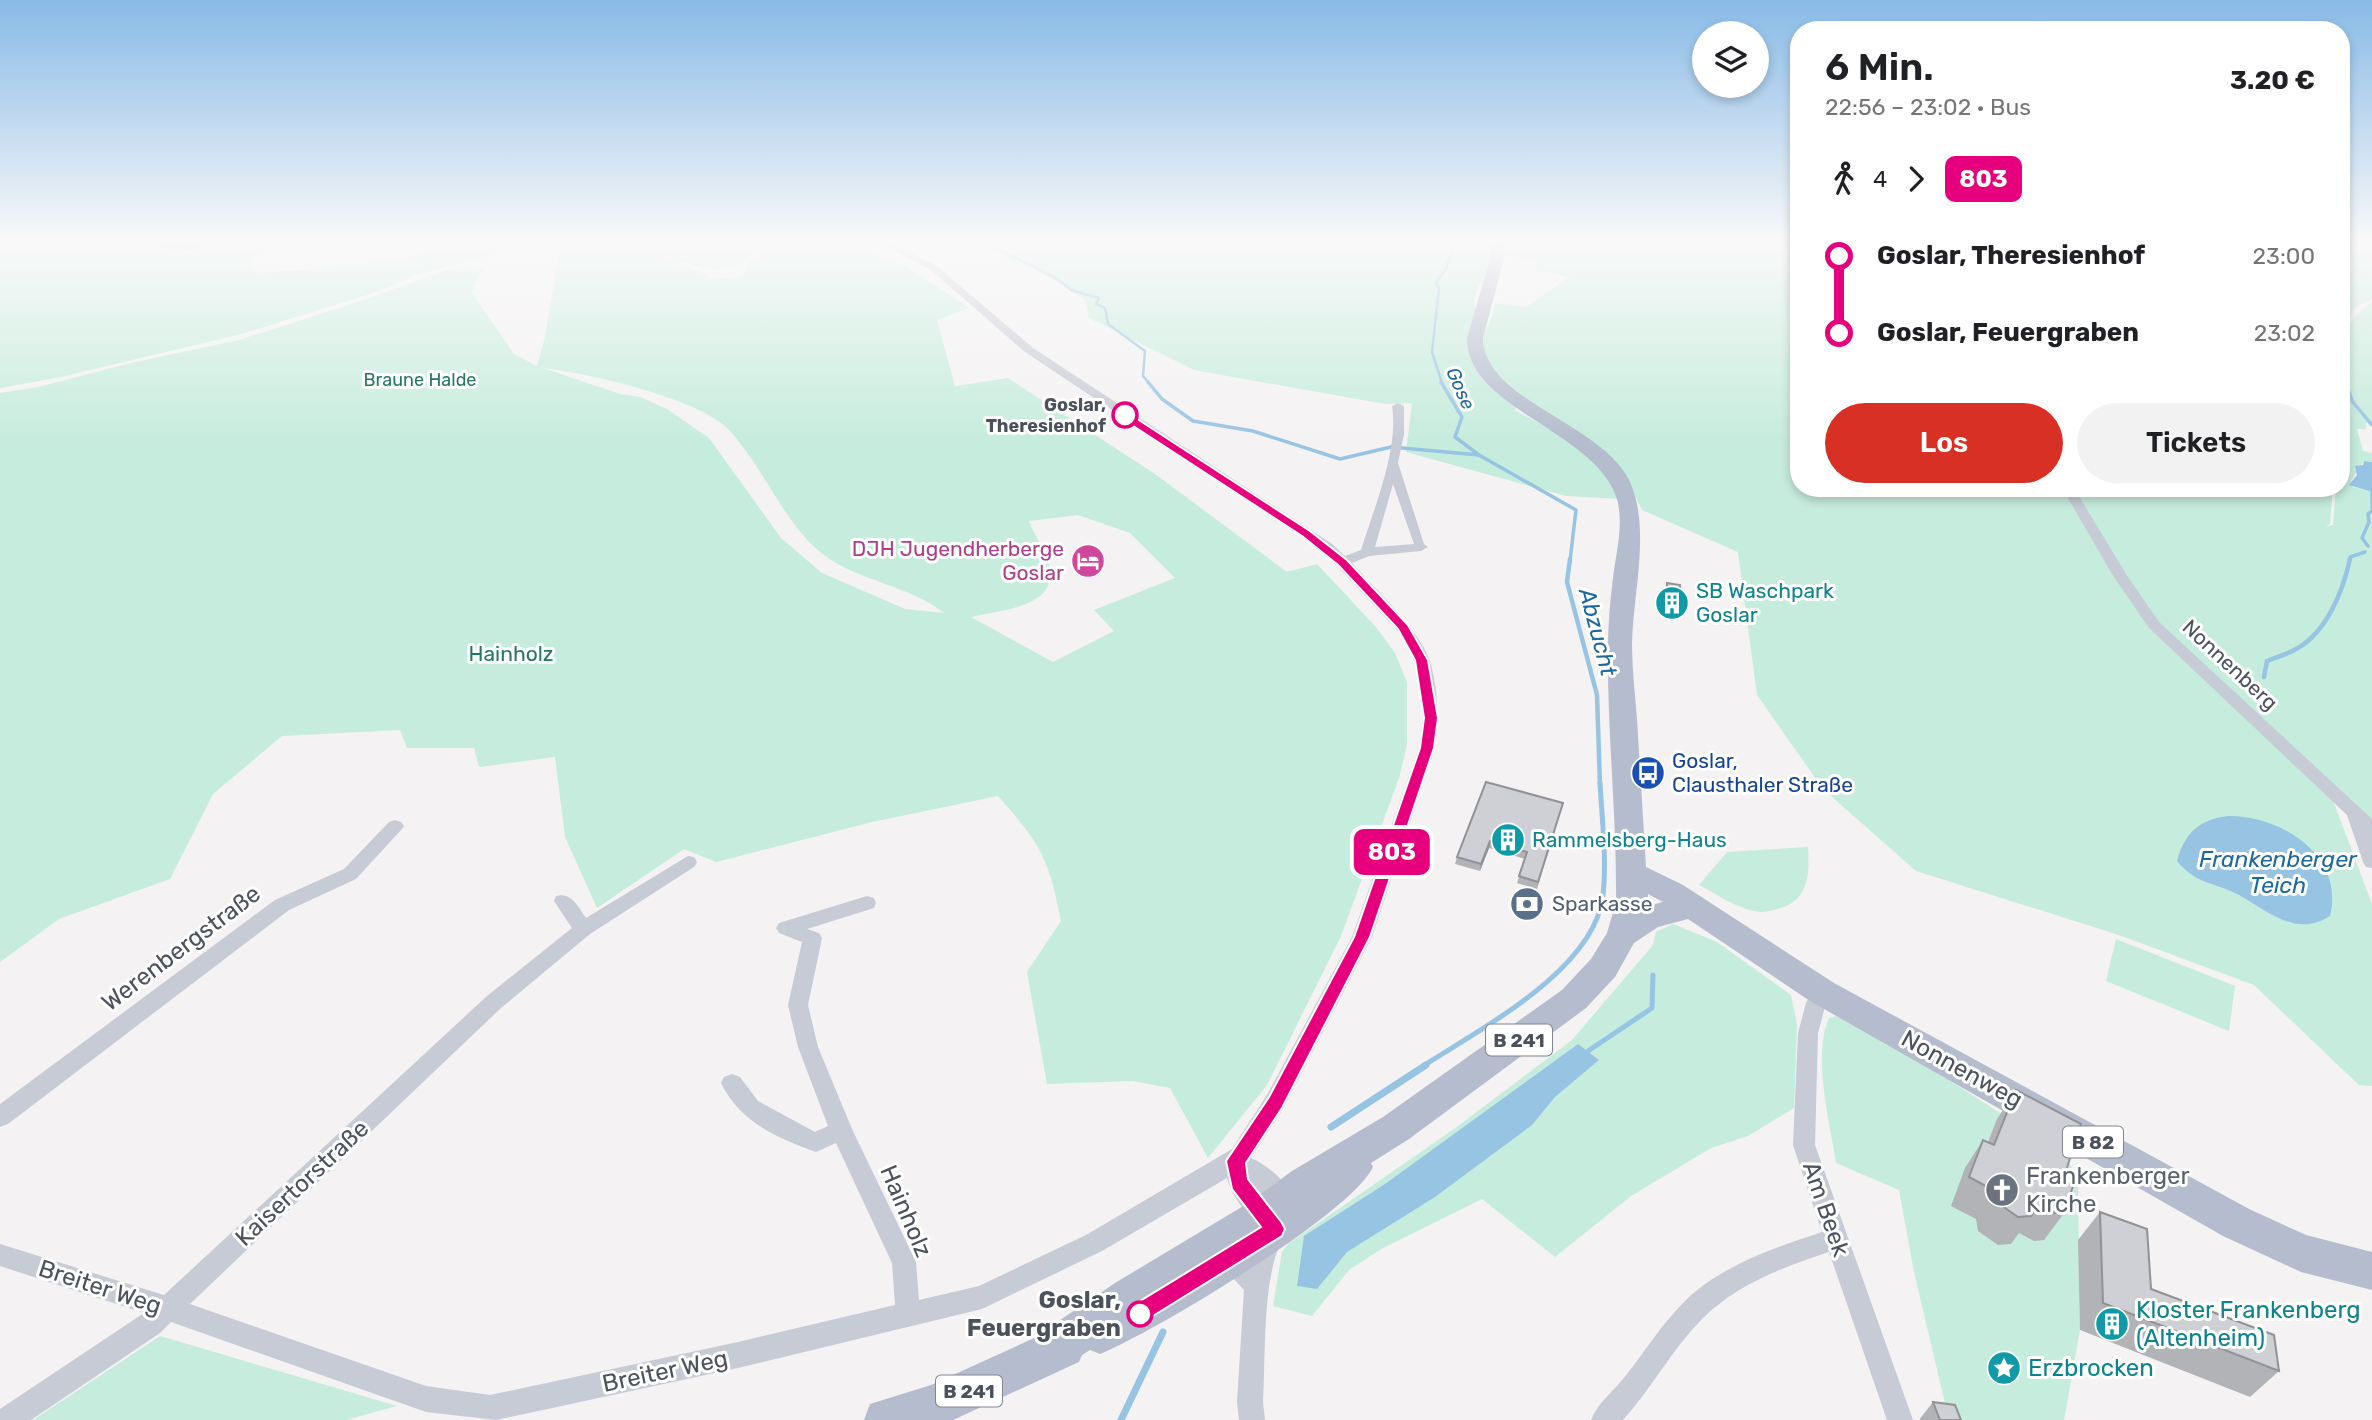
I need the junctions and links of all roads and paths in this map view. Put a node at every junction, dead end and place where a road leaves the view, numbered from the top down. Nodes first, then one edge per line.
1 (982, 307) edge
2 (1484, 307) edge
3 (1398, 406) dead end
4 (1395, 454) junction
5 (2073, 497) edge
6 (1367, 552) junction
7 (1343, 562) junction
8 (2353, 810) junction
9 (395, 826) dead end
10 (2372, 830) edge
11 (688, 862) dead end
12 (2372, 862) edge
13 (1632, 879) junction
14 (563, 901) dead end
15 (867, 903) dead end
16 (1681, 910) junction
17 (1711, 920) junction
18 (583, 929) junction
19 (1623, 934) junction
20 (1822, 992) junction
21 (732, 1083) dead end
22 (0, 1117) edge
23 (841, 1130) junction
24 (1236, 1161) junction
25 (1280, 1215) junction
26 (1836, 1239) junction
27 (0, 1255) edge
28 (1224, 1262) junction
29 (2372, 1271) edge
30 (1257, 1286) junction
31 (168, 1309) junction
32 (908, 1316) junction
33 (1048, 1353) junction
34 (8, 1420) edge
35 (886, 1420) edge
36 (1252, 1420) edge
37 (1604, 1420) edge
38 (1900, 1420) edge

1 - 7 street
2 - 13 main road, B 241
3 - 4 street
4 - 6 street
4 - 6 street
5 - 8 street, Nonnenberg
6 - 7 street
7 - 24 street
8 - 10 street
8 - 12 street, Nonnenberg
9 - 22 street, Werenbergstraße
11 - 18 street, Kaisertorstraße
13 - 16 main road, Nonnenweg
13 - 17 main road, Nonnenweg / B 82
13 - 19 main road, B 241
14 - 18 street
15 - 23 street, Hainholz
16 - 17 main road, Nonnenweg / B 82
16 - 19 main road
17 - 20 main road, Nonnenweg / B 82
18 - 31 street, Kaisertorstraße
19 - 25 main road, B 241
20 - 26 street, Am Beek
20 - 29 main road, Nonnenweg / B 82
21 - 23 street
23 - 32 street, Hainholz
24 - 25 street
24 - 32 street, Breiter Weg
25 - 28 main road, B 241
25 - 30 street
25 - 33 main road, B 241
26 - 37 street
26 - 38 street, Am Beek
27 - 31 street, Breiter Weg
28 - 30 street
28 - 33 main road, B 241
30 - 36 street
31 - 32 street, Breiter Weg
31 - 34 street, Kaisertorstraße
33 - 35 main road, B 241

